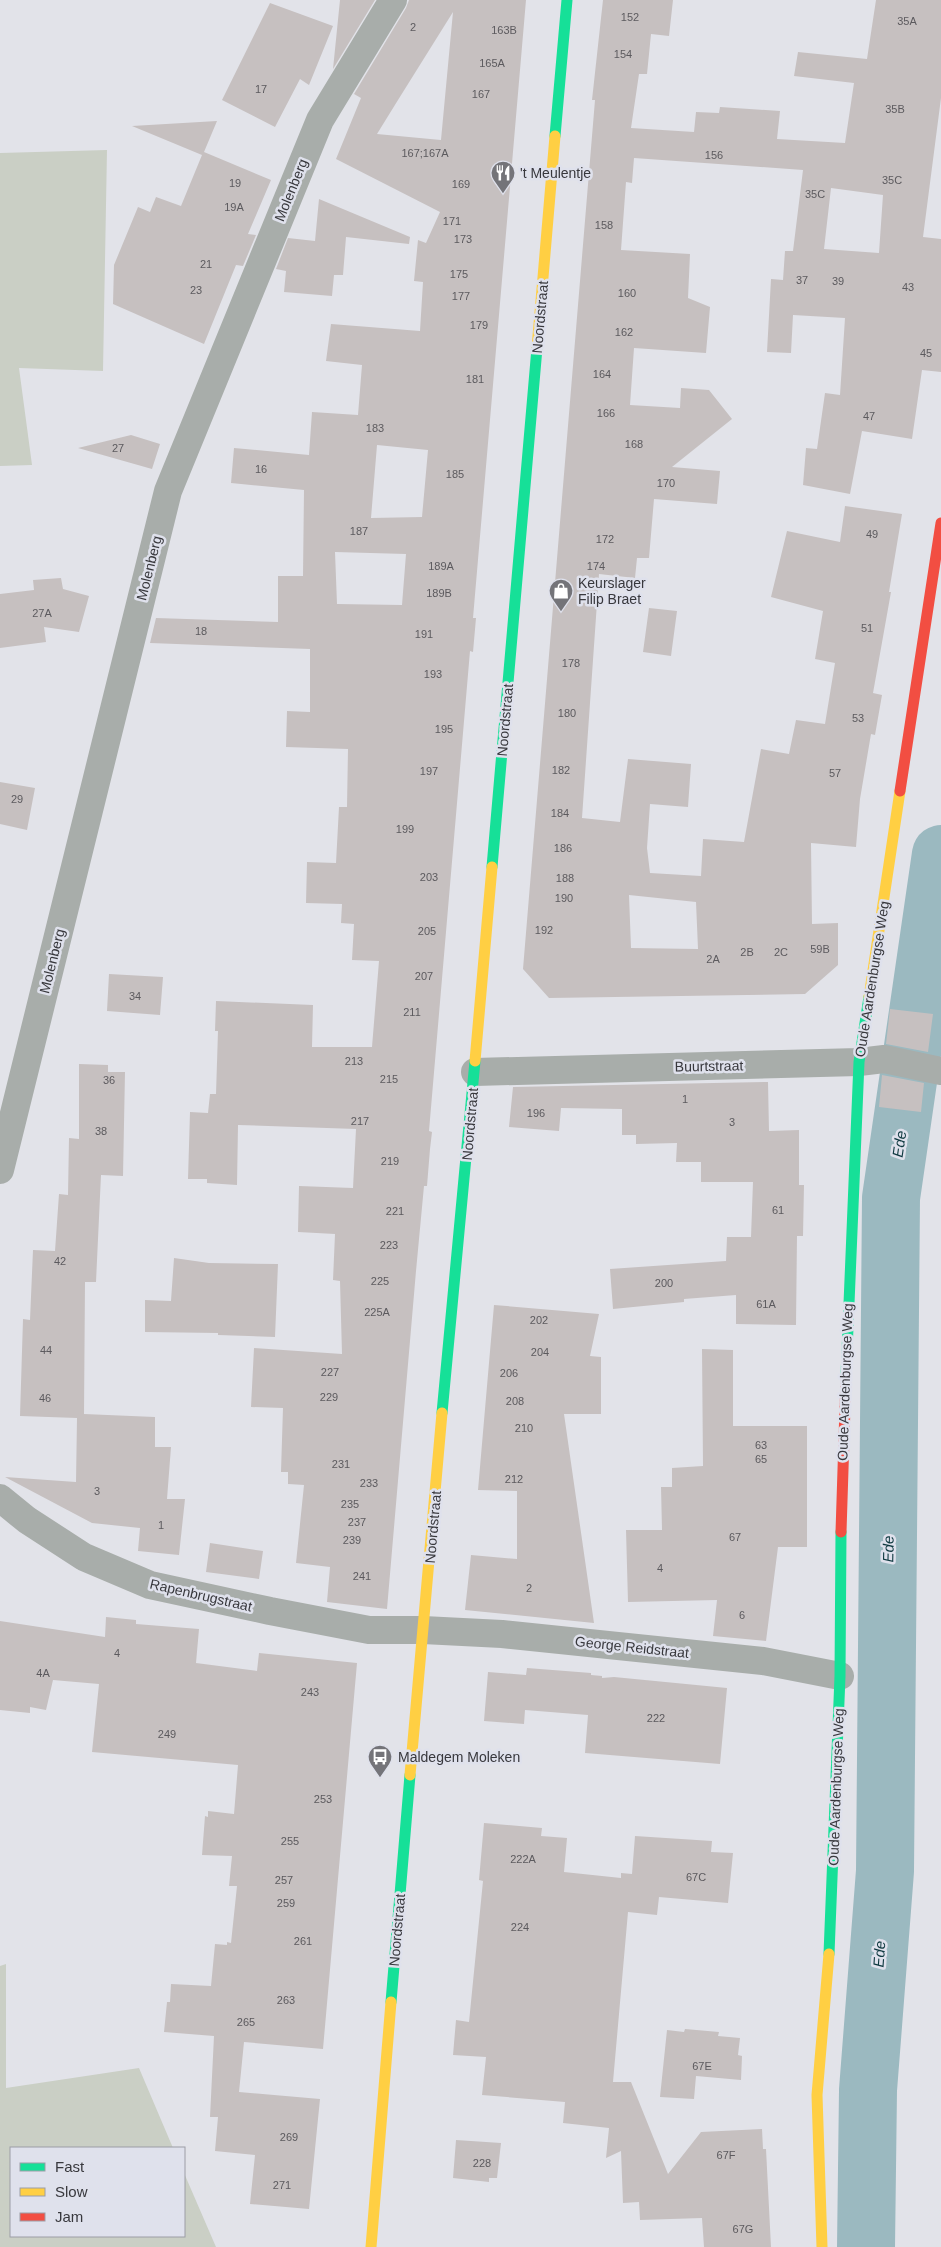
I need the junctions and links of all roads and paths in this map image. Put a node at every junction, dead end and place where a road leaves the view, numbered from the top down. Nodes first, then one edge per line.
1 (392, 0) edge
2 (567, 0) edge
3 (941, 523) edge
4 (872, 1061) junction
5 (934, 1069) edge
6 (475, 1072) junction
7 (0, 1170) edge
8 (0, 1498) edge
9 (423, 1630) junction
10 (840, 1676) junction
11 (371, 2247) edge
12 (822, 2247) edge

1 - 7 street, Molenberg
2 - 6 street, Noordstraat
3 - 4 street, Oude Aardenburgse Weg
4 - 5 street, Buurtstraat
4 - 6 street, Buurtstraat
4 - 10 street, Oude Aardenburgse Weg
6 - 9 street, Noordstraat
8 - 9 street, Rapenbrugstraat
9 - 10 street, George Reidstraat
9 - 11 street, Noordstraat
10 - 12 street, Oude Aardenburgse Weg

